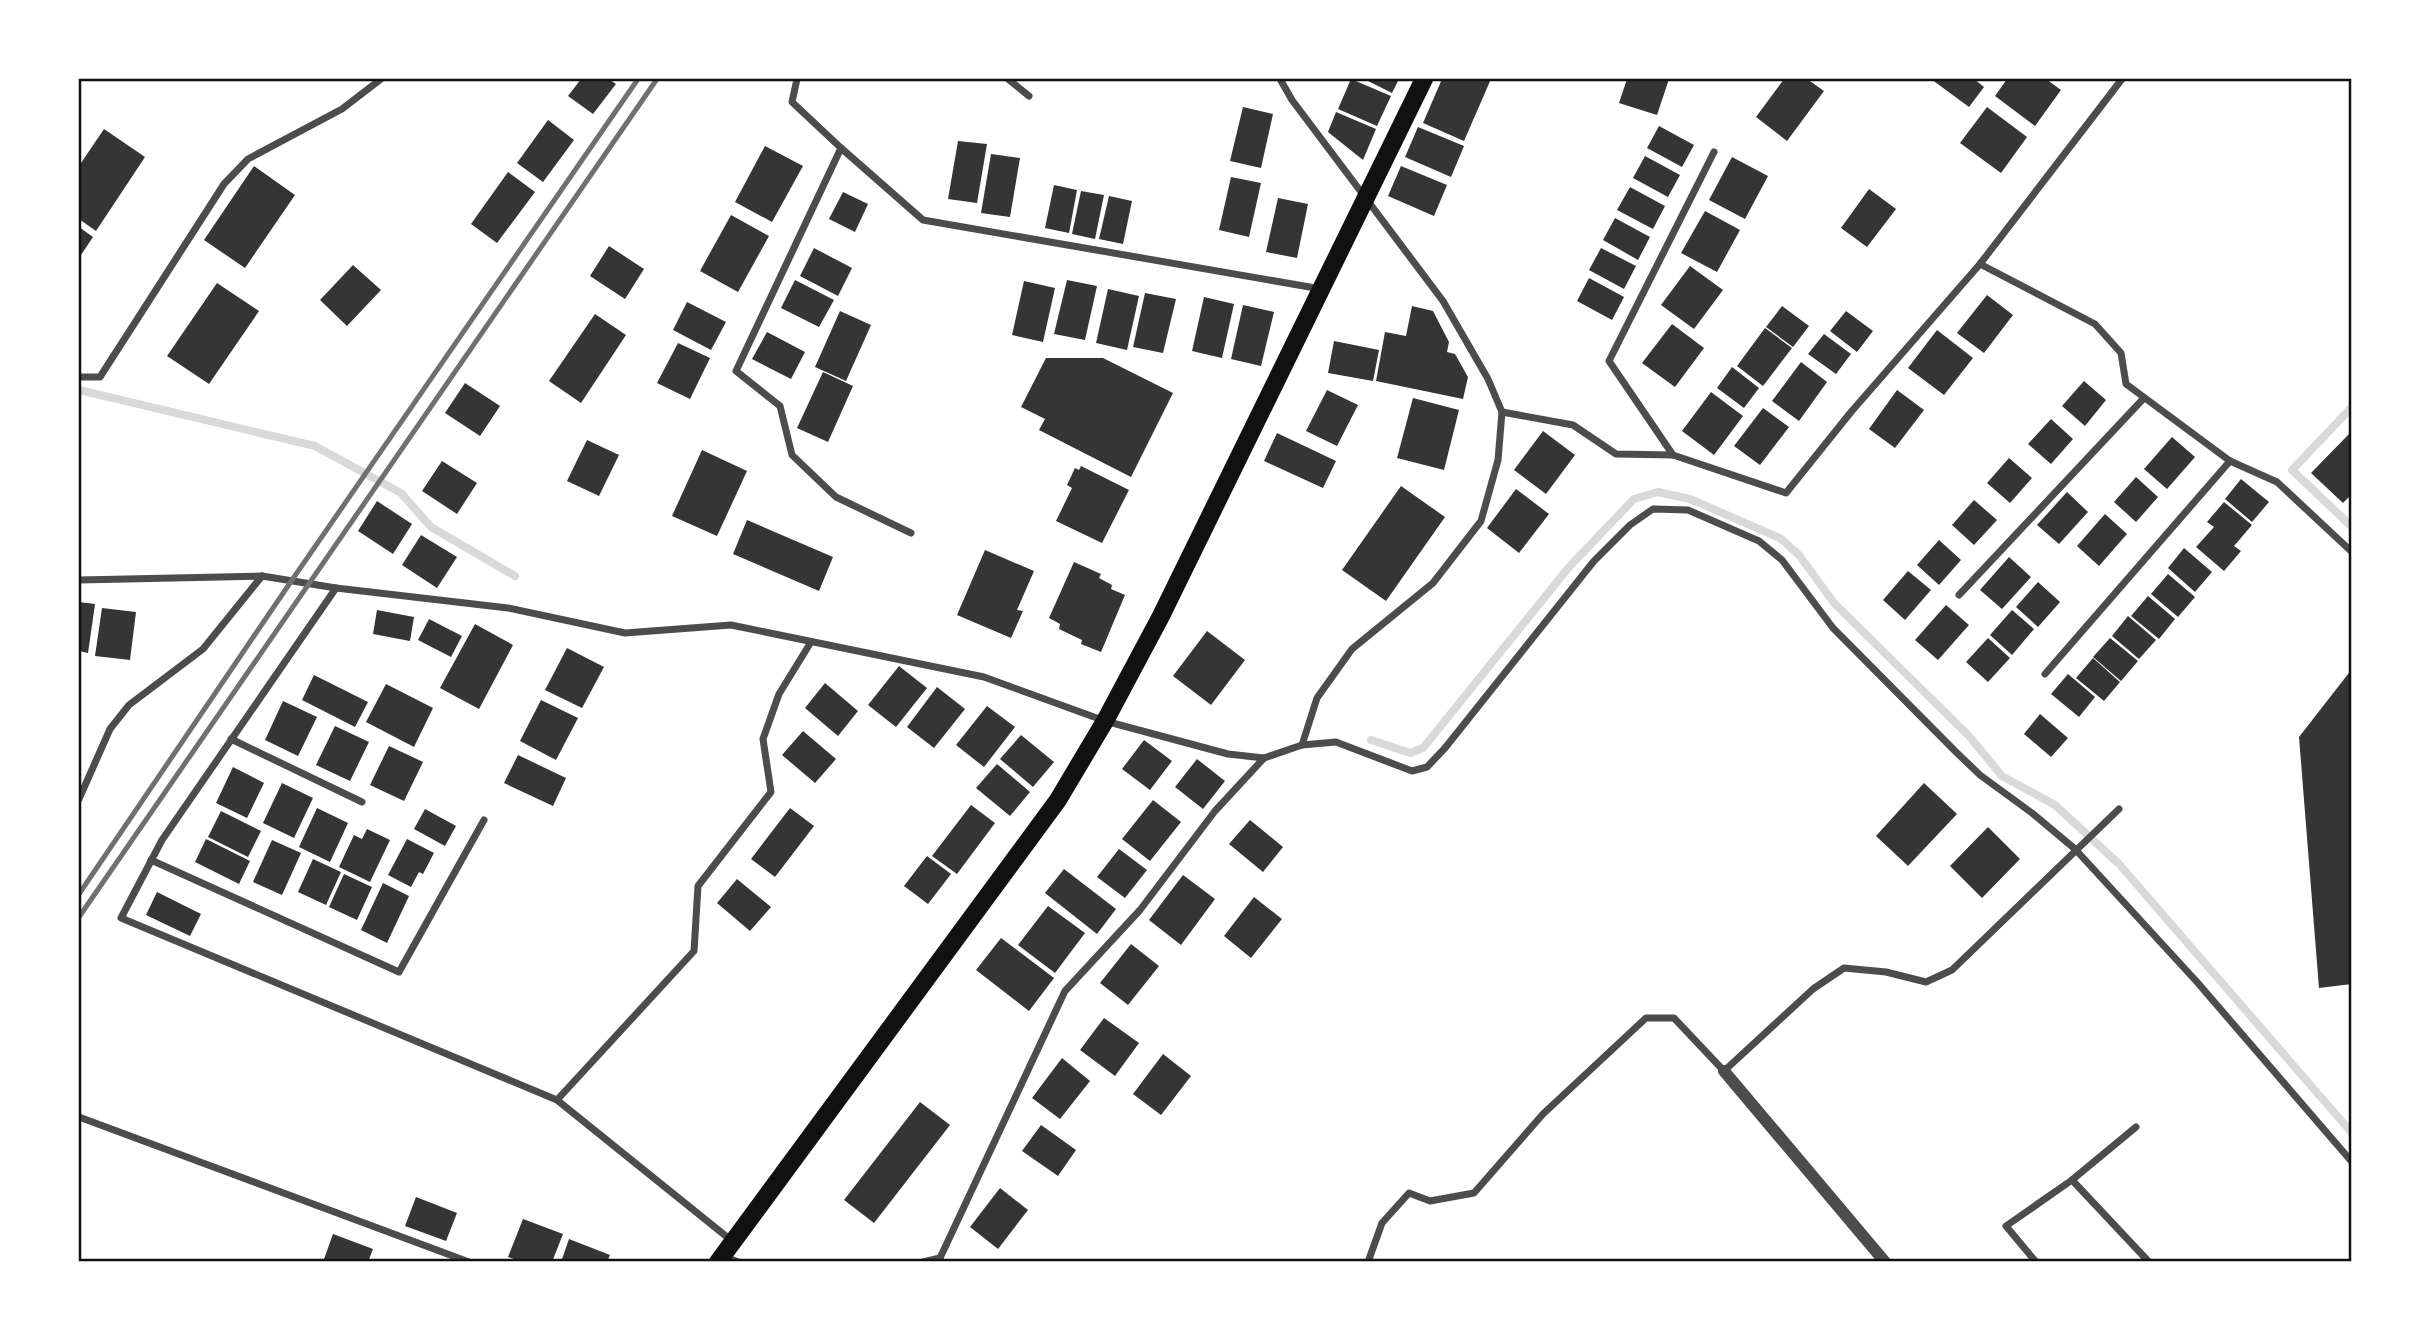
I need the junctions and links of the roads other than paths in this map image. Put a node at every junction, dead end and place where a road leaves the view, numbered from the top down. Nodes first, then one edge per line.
1 (381, 79) edge
2 (797, 79) edge
3 (1008, 79) edge
4 (1280, 79) edge
5 (1424, 79) edge
6 (2122, 79) edge
7 (1029, 96) dead end
8 (841, 148) junction
9 (1714, 152) dead end
10 (1367, 198) junction
11 (1980, 264) junction
12 (1322, 289) junction
13 (79, 377) edge
14 (2144, 398) junction
15 (1502, 412) junction
16 (1673, 455) junction
17 (2230, 461) junction
18 (911, 533) dead end
19 (2352, 552) edge
20 (262, 576) junction
21 (79, 580) edge
22 (336, 588) junction
23 (1959, 595) dead end
24 (811, 642) junction
25 (2045, 674) dead end
26 (1105, 721) junction
27 (231, 739) junction
28 (1302, 745) junction
29 (1264, 758) junction
30 (79, 799) edge
31 (362, 802) dead end
32 (2119, 809) dead end
33 (484, 820) dead end
34 (2075, 849) junction
35 (151, 860) junction
36 (1724, 1071) junction
37 (557, 1100) junction
38 (79, 1117) edge
39 (2136, 1127) dead end
40 (2352, 1162) edge
41 (2072, 1180) junction
42 (728, 1256) edge
43 (942, 1260) edge
44 (469, 1262) edge
45 (923, 1262) edge
46 (1368, 1262) edge
47 (1885, 1262) edge
48 (2036, 1262) edge
49 (2149, 1262) edge

1 - 13 street
2 - 8 street
3 - 7 street
4 - 10 street
5 - 10 main road
6 - 11 street
8 - 12 street
8 - 18 street
9 - 16 street
10 - 12 main road
10 - 15 street
11 - 14 street
11 - 16 street
12 - 26 main road
14 - 17 street
14 - 23 street
15 - 16 street
15 - 28 street
17 - 19 street
17 - 25 street
20 - 21 street
20 - 22 street
20 - 30 street
22 - 24 street
22 - 27 street
24 - 26 street
24 - 37 street
26 - 29 street
26 - 42 main road
27 - 31 street
27 - 35 street
28 - 29 street
28 - 34 street
29 - 43 street
32 - 34 street
33 - 35 street
34 - 36 street
34 - 40 street
35 - 37 street
36 - 46 street
36 - 47 street
37 - 42 street
38 - 44 street
39 - 41 street
41 - 48 street
41 - 49 street
43 - 45 street

